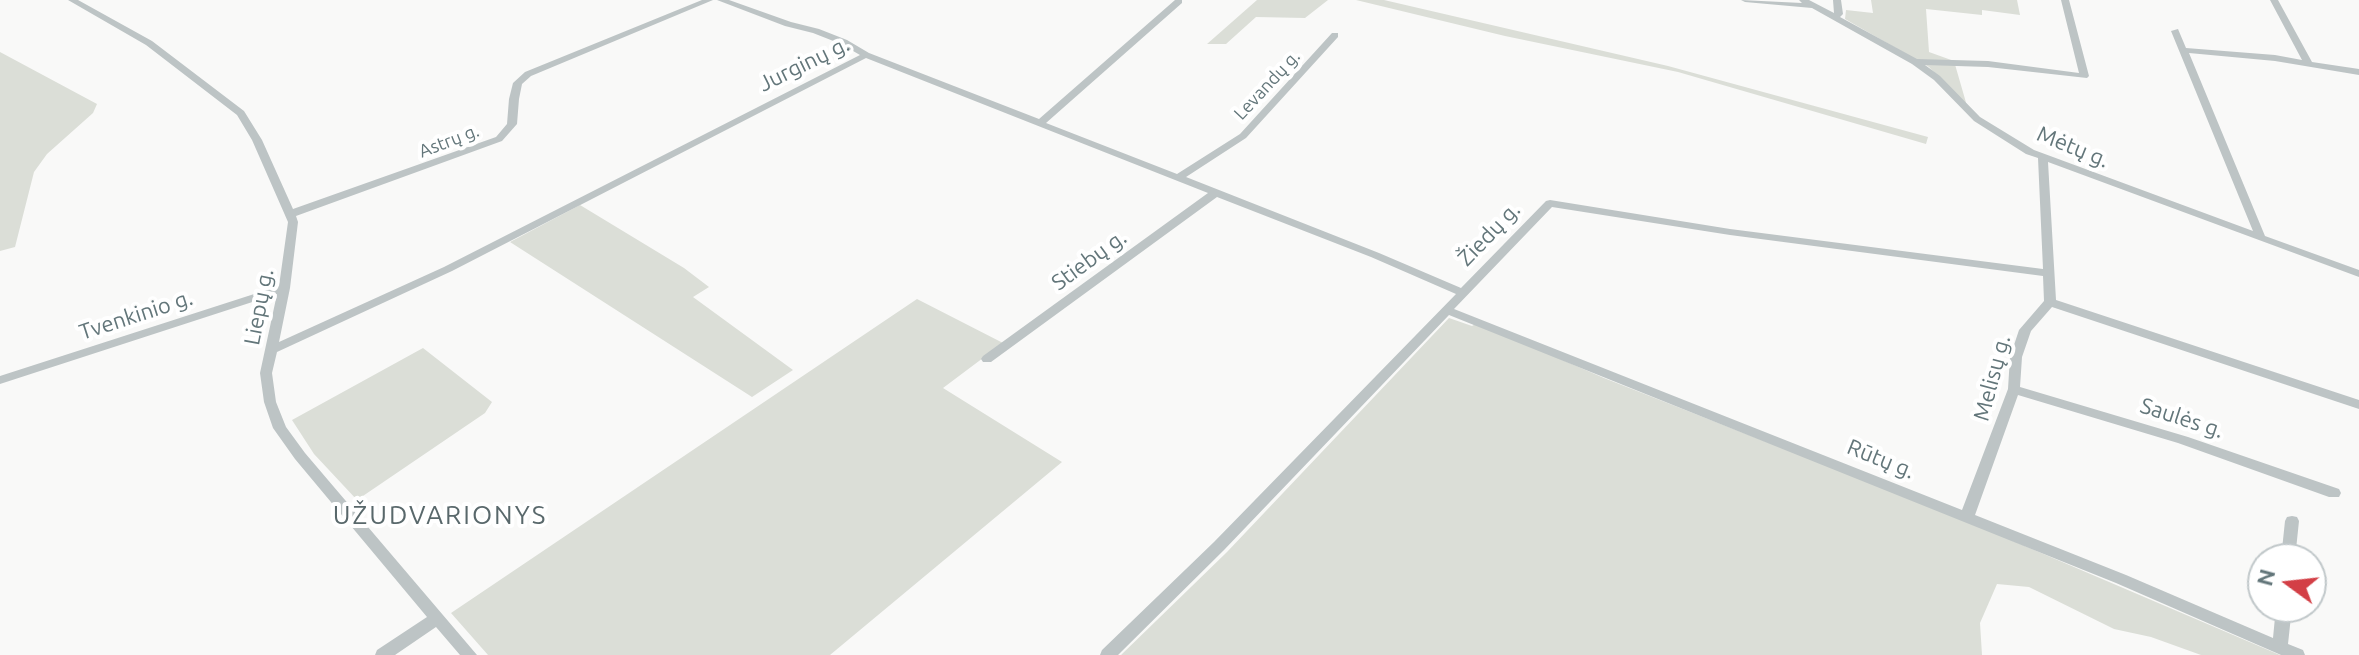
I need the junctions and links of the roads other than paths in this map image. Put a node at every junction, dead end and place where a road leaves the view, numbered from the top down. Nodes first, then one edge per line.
1 (72, 0) edge
2 (709, 0) edge
3 (721, 0) edge
4 (1745, 0) edge
5 (1803, 0) edge
6 (1837, 0) edge
7 (2065, 0) edge
8 (2274, 0) edge
9 (1179, 1) edge
10 (1814, 5) junction
11 (1835, 16) junction
12 (2175, 31) dead end
13 (1335, 35) dead end
14 (2183, 50) junction
15 (866, 55) junction
16 (1915, 62) junction
17 (2309, 64) junction
18 (2359, 72) edge
19 (1039, 124) junction
20 (2043, 158) junction
21 (1177, 178) junction
22 (1215, 193) junction
23 (290, 214) junction
24 (2261, 238) junction
25 (2049, 273) junction
26 (2359, 274) edge
27 (284, 288) junction
28 (1463, 293) junction
29 (2050, 302) junction
30 (1446, 310) junction
31 (271, 350) junction
32 (987, 359) dead end
33 (0, 380) edge
34 (2014, 389) junction
35 (2359, 405) edge
36 (2334, 493) dead end
37 (1967, 517) junction
38 (2292, 521) dead end
39 (2290, 543) edge
40 (437, 618) junction
41 (2282, 623) edge
42 (2280, 647) junction
43 (383, 655) edge
44 (469, 655) edge
45 (1108, 655) edge
46 (2297, 655) edge

1 - 23 street, Liepų g.
2 - 23 street, Astrų g.
3 - 15 street
4 - 10 street
5 - 10 street, Mėtų g.
6 - 11 street
7 - 16 street
8 - 17 street
9 - 19 street
10 - 11 street, Mėtų g.
11 - 16 street, Mėtų g.
12 - 14 street
13 - 21 street, Levandų g.
14 - 17 street
14 - 24 street
15 - 19 street, Jurginų g.
15 - 31 street, Jurginų g.
16 - 20 street, Mėtų g.
17 - 18 street
19 - 21 street, Jurginų g.
20 - 24 street, Mėtų g.
20 - 25 street
21 - 22 street, Jurginų g.
22 - 28 street, Jurginų g.
22 - 32 street, Stiebų g.
23 - 27 street, Liepų g.
24 - 26 street, Mėtų g.
25 - 28 street, Žiedų g.
25 - 29 street
27 - 31 street, Liepų g.
27 - 33 street, Tvenkinio g.
28 - 30 street, Žiedų g.
29 - 34 street, Melisų g.
29 - 35 street
30 - 37 street, Rūtų g.
30 - 45 street, Žiedų g.
31 - 40 street, Liepų g.
34 - 36 street, Saulės g.
34 - 37 street, Melisų g.
37 - 42 street, Rūtų g.
38 - 39 street
40 - 43 street
40 - 44 street, Liepų g.
41 - 42 street
42 - 46 street, Rūtų g.

